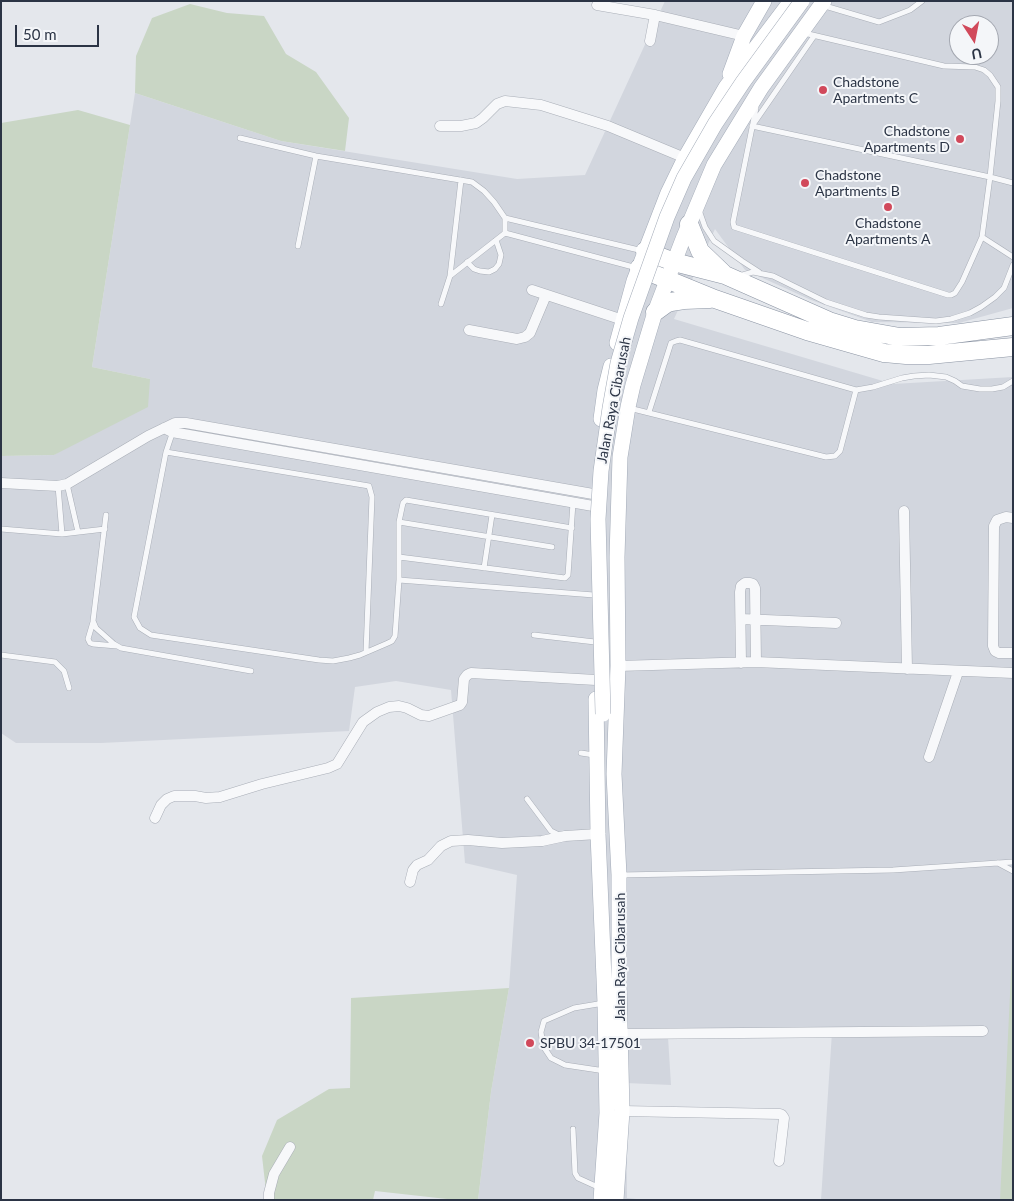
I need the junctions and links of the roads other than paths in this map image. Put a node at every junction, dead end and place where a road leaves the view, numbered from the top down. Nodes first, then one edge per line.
1 (764, 1) edge
2 (791, 1) edge
3 (802, 1) edge
4 (922, 1) edge
5 (818, 2) edge
6 (597, 5) dead end
7 (655, 15) junction
8 (808, 34) junction
9 (744, 36) junction
10 (650, 41) dead end
11 (726, 87) junction
12 (761, 88) junction
13 (440, 126) dead end
14 (752, 126) junction
15 (240, 138) dead end
16 (316, 156) junction
17 (685, 158) junction
18 (990, 177) junction
19 (461, 180) junction
20 (1013, 183) edge
21 (698, 205) junction
22 (505, 218) junction
23 (654, 226) junction
24 (686, 232) junction
25 (505, 233) junction
26 (982, 237) junction
27 (496, 240) junction
28 (298, 246) dead end
29 (1013, 256) edge
30 (467, 262) junction
31 (674, 262) junction
32 (1013, 266) edge
33 (639, 267) junction
34 (760, 273) junction
35 (450, 276) junction
36 (728, 276) junction
37 (666, 284) junction
38 (532, 290) dead end
39 (546, 295) junction
40 (715, 298) junction
41 (441, 304) dead end
42 (655, 312) junction
43 (1013, 318) edge
44 (623, 320) junction
45 (1013, 326) edge
46 (988, 329) junction
47 (469, 330) dead end
48 (1013, 347) edge
49 (1013, 381) edge
50 (856, 390) junction
51 (628, 407) junction
52 (649, 412) junction
53 (170, 428) junction
54 (166, 452) junction
55 (1, 484) edge
56 (62, 485) junction
57 (593, 500) junction
58 (573, 502) junction
59 (904, 511) dead end
60 (106, 515) dead end
61 (492, 515) junction
62 (1013, 518) edge
63 (399, 522) junction
64 (572, 528) junction
65 (1, 529) edge
66 (105, 529) junction
67 (78, 532) junction
68 (62, 534) junction
69 (488, 537) junction
70 (552, 547) dead end
71 (398, 557) junction
72 (484, 568) junction
73 (399, 580) junction
74 (594, 596) junction
75 (741, 619) junction
76 (756, 619) junction
77 (93, 621) junction
78 (836, 623) dead end
79 (534, 635) dead end
80 (595, 642) junction
81 (117, 646) junction
82 (366, 652) junction
83 (1013, 653) edge
84 (1, 655) edge
85 (756, 662) junction
86 (741, 663) junction
87 (618, 666) junction
88 (907, 668) junction
89 (251, 671) dead end
90 (958, 672) junction
91 (1013, 673) edge
92 (596, 680) junction
93 (69, 688) dead end
94 (605, 714) junction
95 (581, 753) dead end
96 (597, 755) junction
97 (929, 757) dead end
98 (614, 774) junction
99 (527, 799) dead end
100 (598, 813) junction
101 (156, 818) dead end
102 (598, 834) junction
103 (565, 836) junction
104 (1013, 862) edge
105 (997, 863) junction
106 (1013, 871) edge
107 (619, 875) junction
108 (410, 882) dead end
109 (605, 1003) junction
110 (983, 1031) dead end
111 (620, 1034) junction
112 (606, 1071) junction
113 (622, 1111) junction
114 (572, 1129) dead end
115 (290, 1147) dead end
116 (779, 1161) dead end
117 (602, 1194) edge
118 (269, 1200) edge
119 (616, 1200) edge

1 - 9 main road
2 - 11 main road, Jalan Raya Cibarusah
3 - 94 main road, Jalan Raya Cibarusah, bridge
4 - 5 lane
5 - 8 main road, Jalan Raya Cibarusah
5 - 94 main road, Jalan Raya Cibarusah
6 - 7 street
7 - 9 street
7 - 10 street
8 - 12 main road, Jalan Raya Cibarusah
8 - 14 lane
8 - 18 lane
9 - 11 main road
11 - 17 main road, Jalan Raya Cibarusah
12 - 14 lane
12 - 21 main road, Jalan Raya Cibarusah
13 - 17 street
14 - 18 lane
14 - 26 lane
15 - 16 lane
16 - 19 lane
16 - 28 lane
17 - 23 main road, Jalan Raya Cibarusah
18 - 20 lane
18 - 26 lane
19 - 22 lane
19 - 35 lane
21 - 24 main road, Jalan Raya Cibarusah
21 - 34 lane
22 - 25 lane
22 - 33 lane
23 - 24 main road
23 - 33 main road, Jalan Raya Cibarusah
24 - 31 main road, Jalan Raya Cibarusah
24 - 36 highway
25 - 27 lane
25 - 33 lane
26 - 29 lane
27 - 30 lane
27 - 30 lane
30 - 35 lane
31 - 33 highway
31 - 36 highway
31 - 37 main road, Jalan Raya Cibarusah
32 - 34 lane
33 - 37 highway
33 - 44 main road, Jalan Raya Cibarusah
34 - 36 lane
35 - 41 lane
36 - 46 highway
37 - 40 highway
37 - 42 main road, Jalan Raya Cibarusah
38 - 39 street
39 - 44 street
39 - 47 street
40 - 42 highway
40 - 48 highway
42 - 51 main road, Jalan Raya Cibarusah
43 - 46 highway
44 - 57 main road, Jalan Raya Cibarusah
45 - 46 highway
49 - 50 lane
50 - 52 lane
50 - 52 lane
51 - 52 lane
51 - 87 main road, Jalan Raya Cibarusah
53 - 54 lane
53 - 56 street
53 - 57 street
53 - 58 street
54 - 82 lane
54 - 82 lane
55 - 56 street
56 - 67 lane
56 - 68 lane
57 - 58 street
57 - 74 main road, Jalan Raya Cibarusah
58 - 64 lane
59 - 88 street
60 - 66 lane
61 - 63 lane
61 - 64 lane
61 - 69 lane
62 - 83 street
63 - 69 lane
63 - 71 lane
64 - 72 lane
65 - 68 lane
66 - 67 lane
66 - 77 lane
67 - 68 lane
69 - 70 lane
69 - 72 lane
71 - 72 lane
71 - 73 lane
73 - 74 lane
73 - 82 lane
74 - 80 main road, Jalan Raya Cibarusah
75 - 76 street
75 - 76 street
75 - 86 street
76 - 78 street
76 - 85 street
77 - 81 lane
77 - 81 lane
79 - 80 lane
80 - 92 main road, Jalan Raya Cibarusah
81 - 89 lane
84 - 93 lane
85 - 86 street
85 - 88 street
86 - 87 street
87 - 98 main road, Jalan Raya Cibarusah
88 - 90 street
90 - 91 street
90 - 97 street
92 - 96 main road, Jalan Raya Cibarusah
92 - 101 street
94 - 98 main road, Jalan Raya Cibarusah
94 - 100 main road, Jalan Raya Cibarusah
95 - 96 lane
96 - 100 main road, Jalan Raya Cibarusah
98 - 107 main road, Jalan Raya Cibarusah
99 - 103 lane
100 - 102 main road, Jalan Raya Cibarusah
102 - 103 street
102 - 109 main road, Jalan Raya Cibarusah
103 - 108 street
104 - 105 lane
105 - 106 lane
105 - 107 lane
107 - 111 main road, Jalan Raya Cibarusah
109 - 112 main road, Jalan Raya Cibarusah
109 - 112 lane
110 - 111 street
111 - 113 main road, Jalan Raya Cibarusah
112 - 117 main road, Jalan Raya Cibarusah
113 - 116 street
113 - 119 main road, Jalan Raya Cibarusah
114 - 117 lane
115 - 118 street

